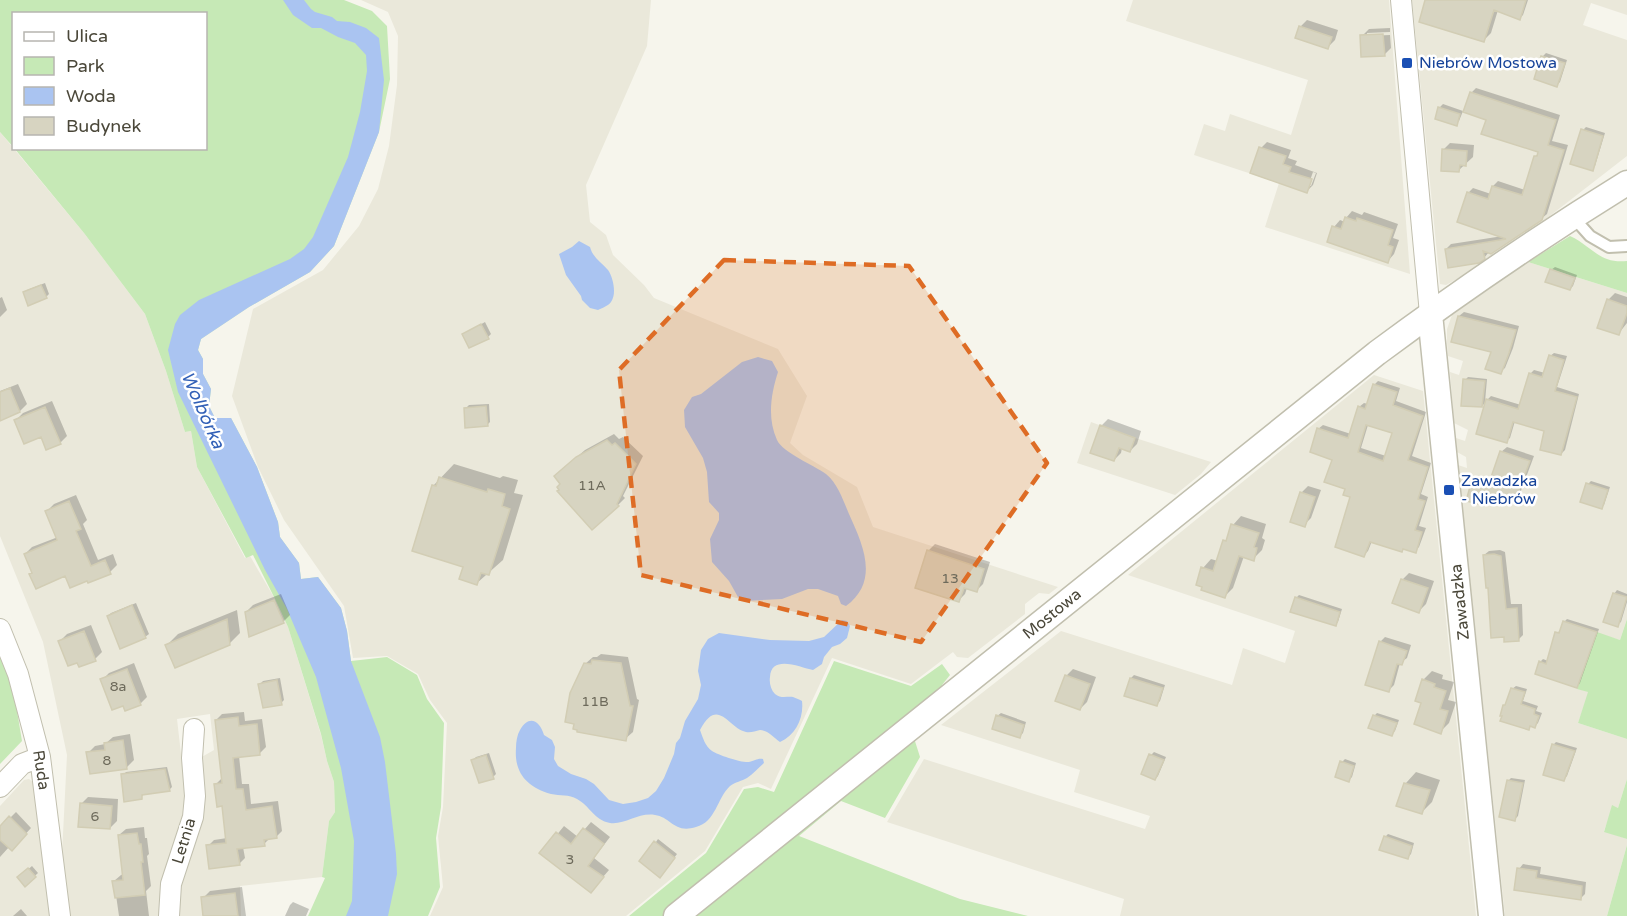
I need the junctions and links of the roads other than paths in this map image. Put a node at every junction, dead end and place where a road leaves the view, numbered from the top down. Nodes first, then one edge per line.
1 (1401, 0) edge
2 (1627, 183) edge
3 (1573, 217) junction
4 (1627, 246) edge
5 (1430, 314) junction
6 (0, 629) edge
7 (194, 729) dead end
8 (40, 757) junction
9 (0, 787) edge
10 (60, 916) edge
11 (169, 916) edge
12 (676, 916) edge
13 (1491, 916) edge

1 - 5 street, Zawadzka
2 - 3 street, Mostowa
3 - 4 lane
3 - 5 street, Mostowa
5 - 12 street, Mostowa
5 - 13 street, Zawadzka
6 - 8 street, Ruda
7 - 11 street, Letnia
8 - 9 street
8 - 10 street, Ruda

